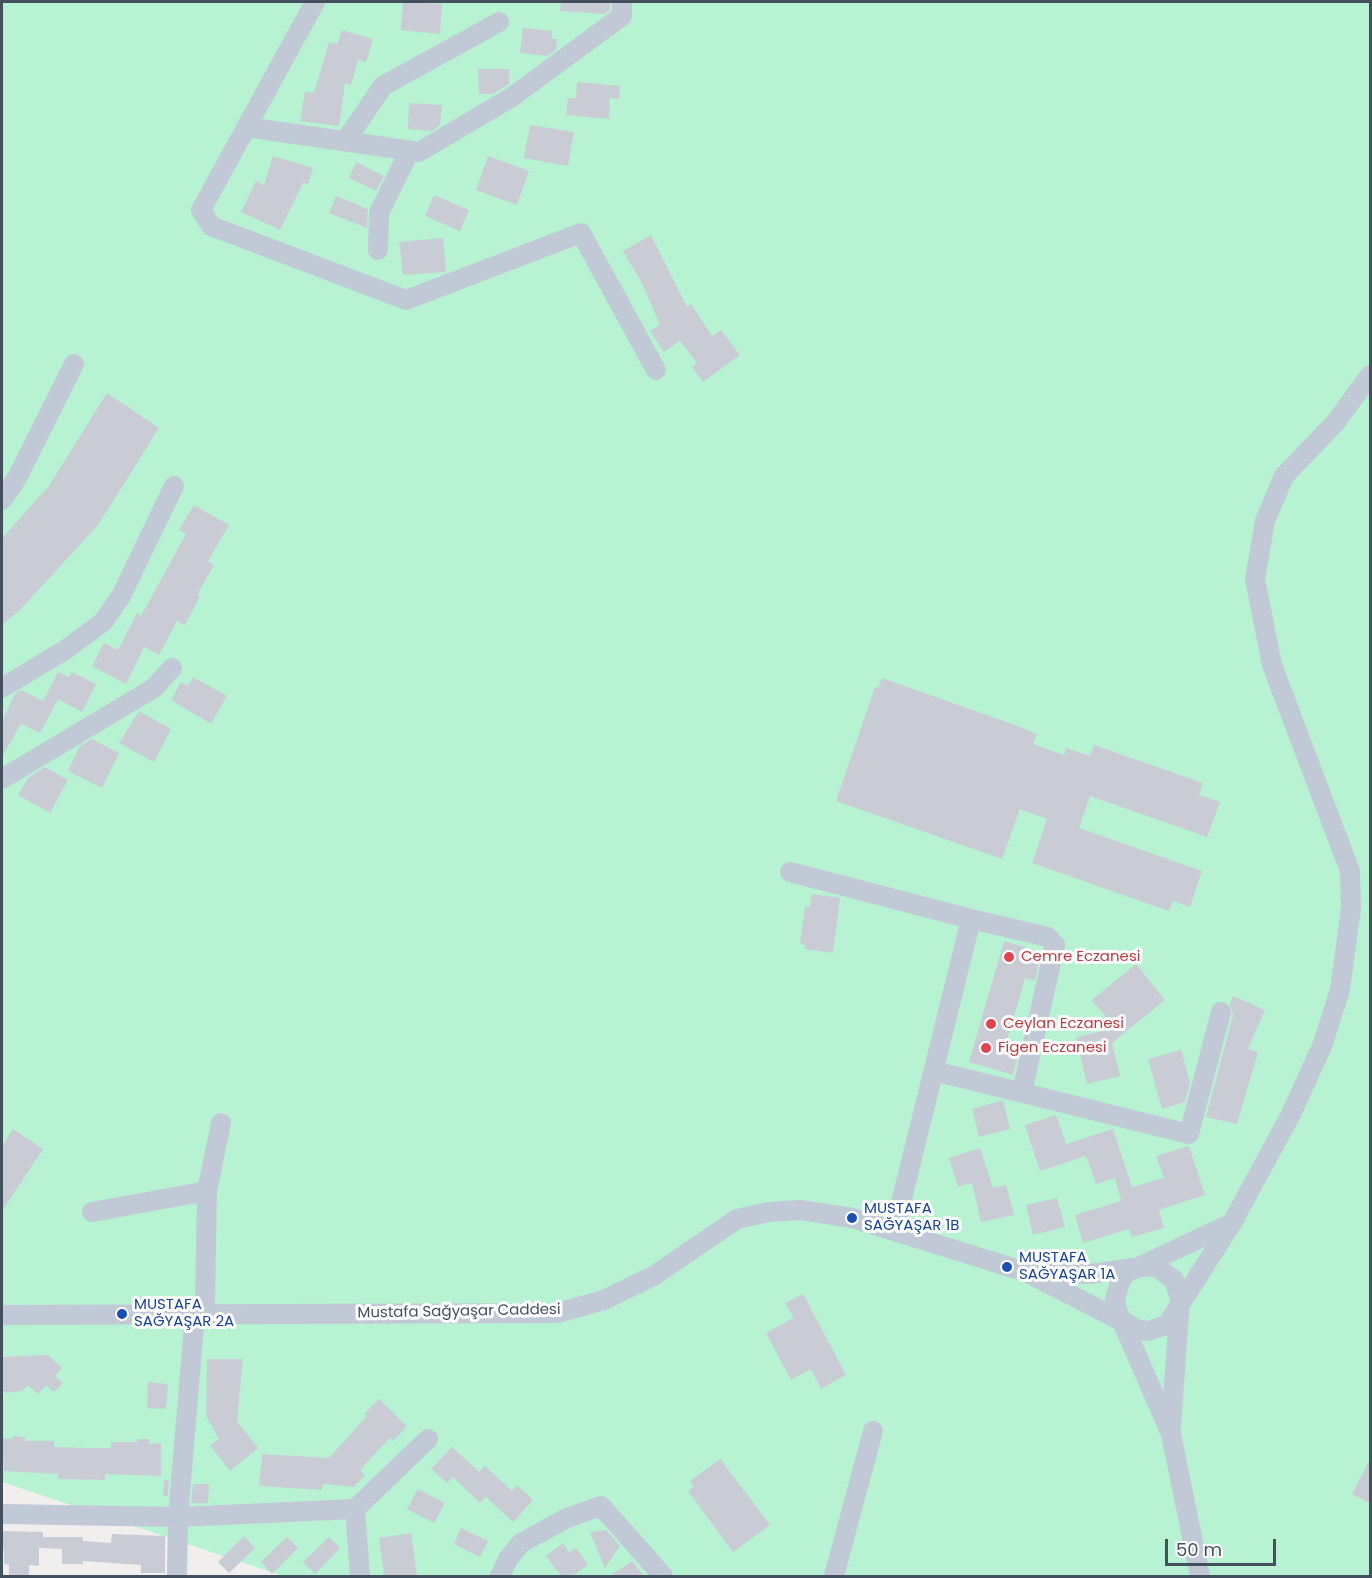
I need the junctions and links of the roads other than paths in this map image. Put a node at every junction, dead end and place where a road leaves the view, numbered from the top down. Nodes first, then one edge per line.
1 (315, 2) edge
2 (622, 2) edge
3 (500, 22) dead end
4 (246, 127) junction
5 (346, 140) junction
6 (409, 152) junction
7 (378, 250) dead end
8 (74, 364) dead end
9 (656, 370) dead end
10 (1371, 375) edge
11 (174, 486) dead end
12 (2, 500) edge
13 (172, 668) dead end
14 (2, 688) edge
15 (2, 779) edge
16 (790, 872) dead end
17 (971, 919) junction
18 (1221, 1012) dead end
19 (934, 1071) junction
20 (1022, 1092) junction
21 (221, 1123) dead end
22 (207, 1191) junction
23 (92, 1212) dead end
24 (1232, 1223) junction
25 (894, 1232) junction
26 (1138, 1267) junction
27 (1026, 1272) junction
28 (1178, 1310) junction
29 (201, 1314) junction
30 (2, 1315) edge
31 (1122, 1319) junction
32 (873, 1431) dead end
33 (1171, 1434) junction
34 (428, 1439) dead end
35 (355, 1509) junction
36 (2, 1514) edge
37 (178, 1517) junction
38 (177, 1576) edge
39 (360, 1576) edge
40 (500, 1576) edge
41 (663, 1576) edge
42 (834, 1576) edge
43 (1200, 1576) edge

1 - 4 street
2 - 6 street
3 - 5 street
4 - 5 street
4 - 9 street
5 - 6 street
6 - 7 street
8 - 12 street
10 - 24 street
11 - 14 street
13 - 15 street
16 - 17 street
17 - 19 street
17 - 20 street
18 - 20 street
19 - 20 street
19 - 25 street
21 - 22 street
22 - 23 street
22 - 29 street
24 - 26 street
24 - 28 street
25 - 27 street, Mustafa Sağyaşar Caddesi
25 - 29 street, Mustafa Sağyaşar Caddesi
26 - 27 street
26 - 28 street
26 - 31 street
27 - 31 street
28 - 31 street
28 - 33 street
29 - 30 street, Mustafa Sağyaşar Caddesi
29 - 37 street
31 - 33 street
32 - 42 street
33 - 43 street
34 - 35 street
35 - 37 street
35 - 39 street
36 - 37 street
37 - 38 street
40 - 41 street

